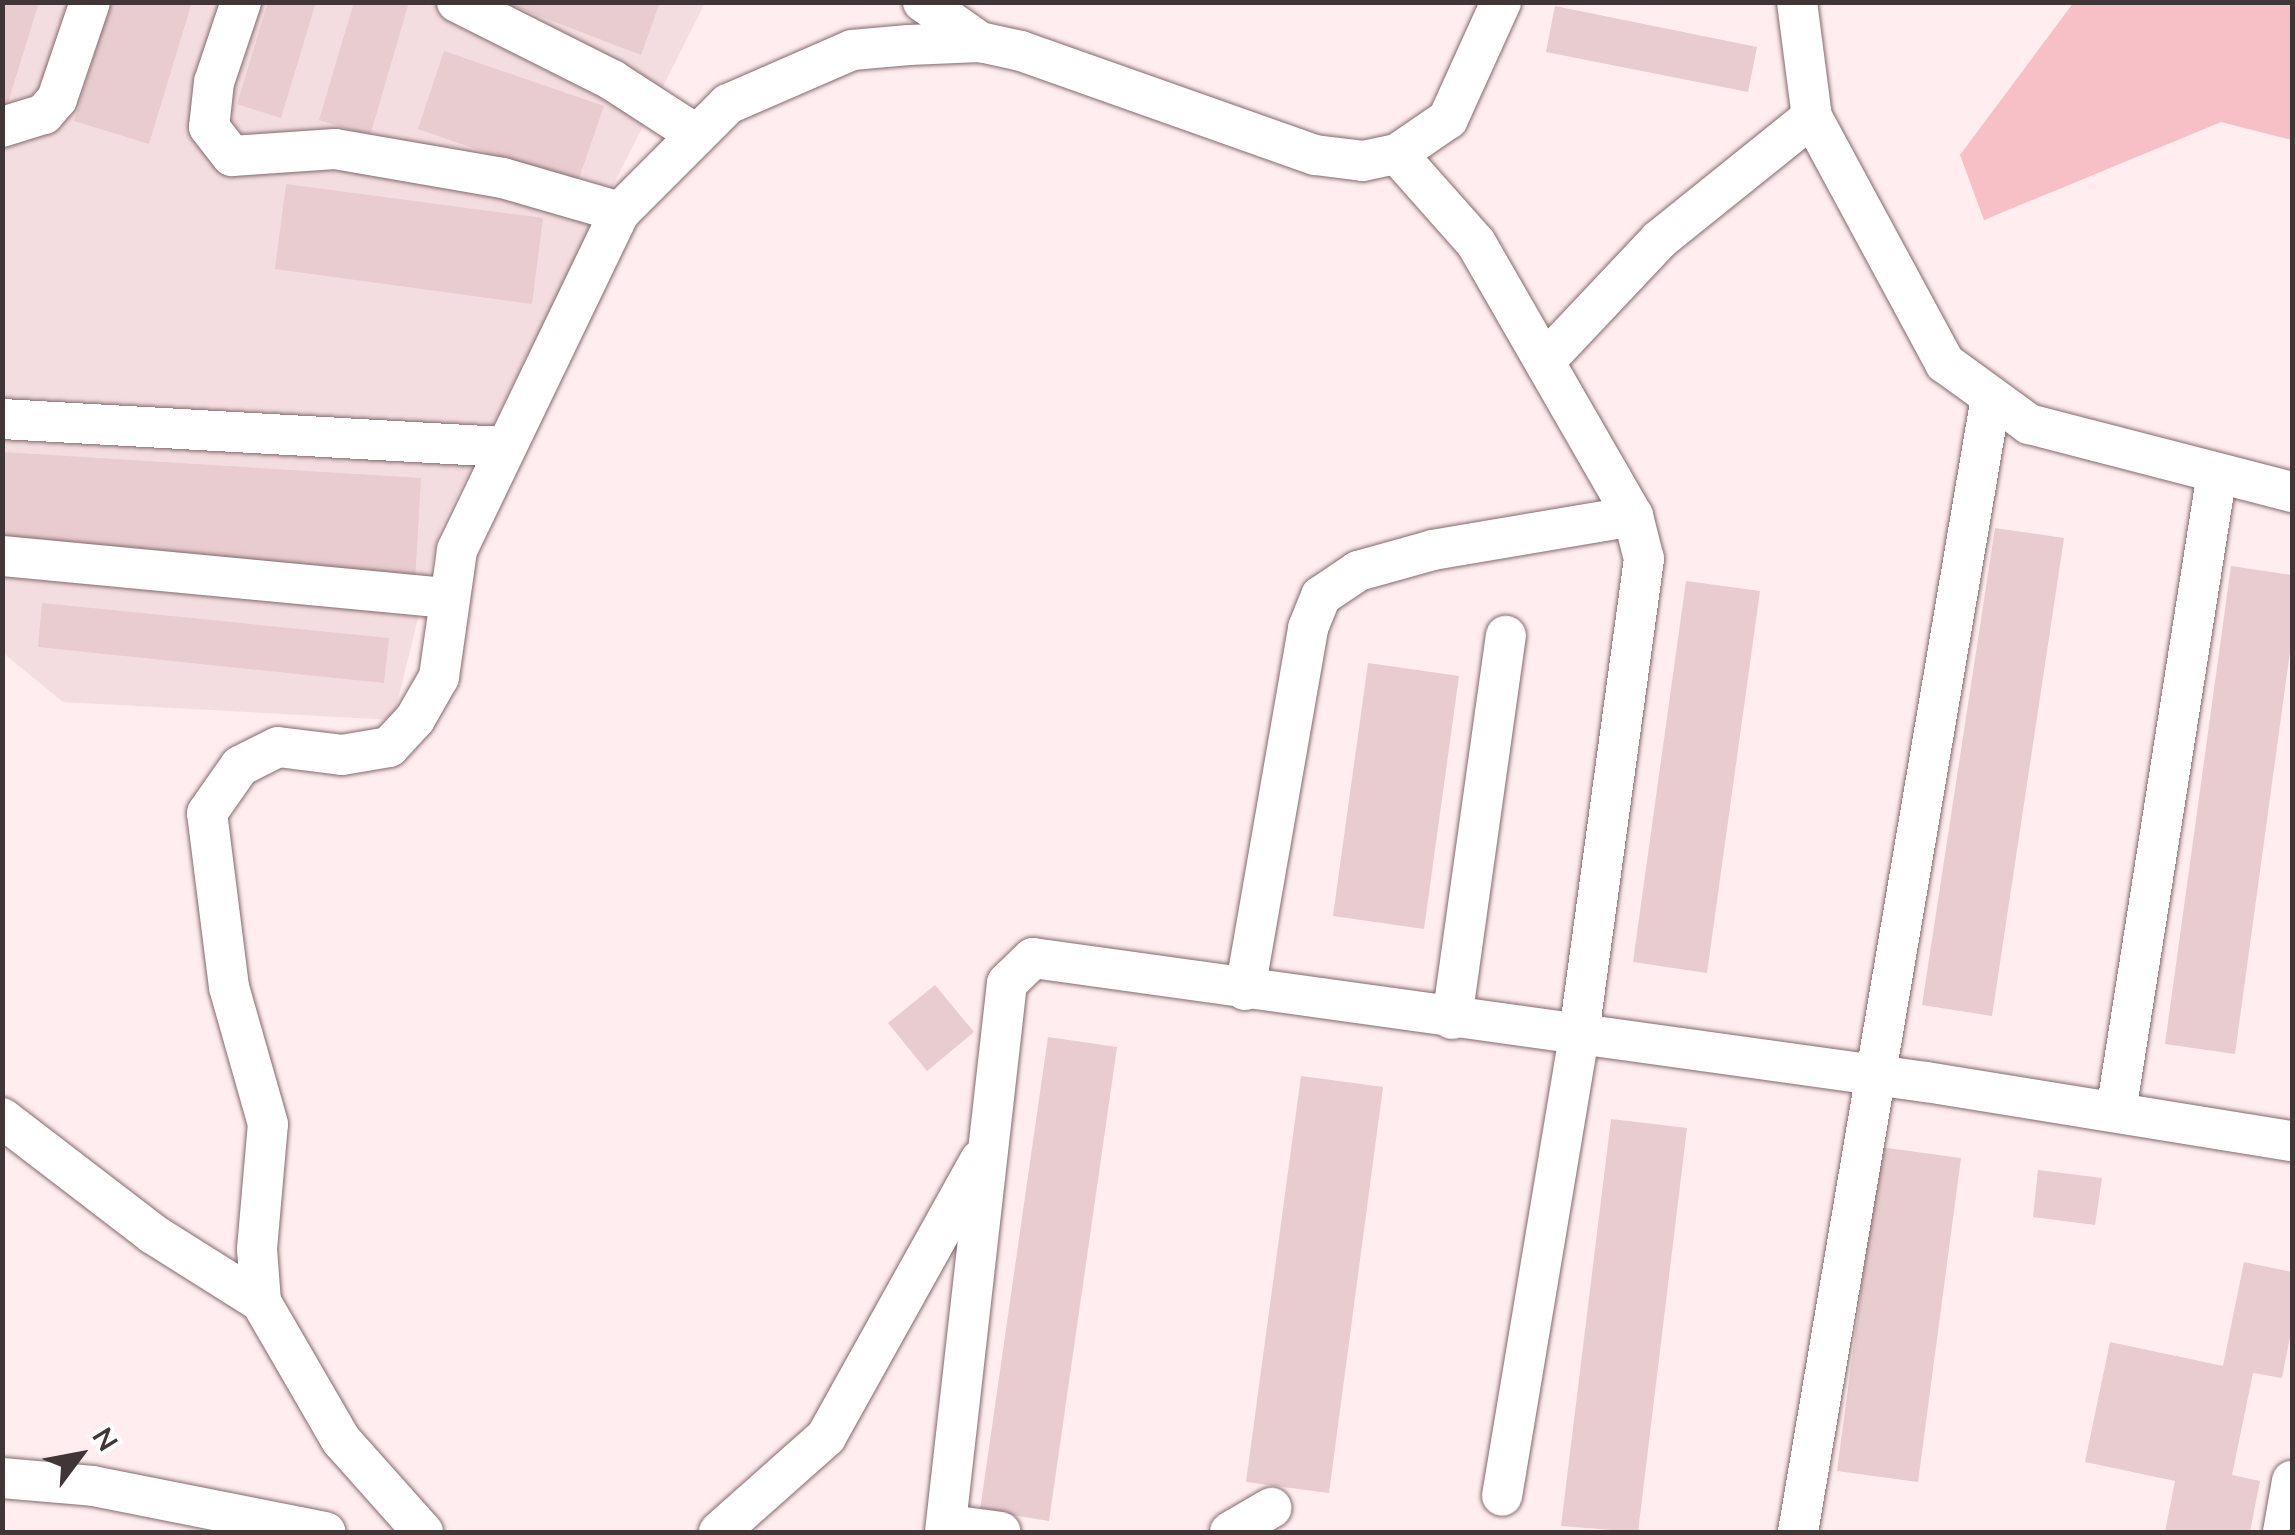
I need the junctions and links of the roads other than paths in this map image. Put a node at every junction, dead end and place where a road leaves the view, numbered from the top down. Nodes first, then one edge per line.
1 (90, 2) edge
2 (240, 2) edge
3 (457, 2) edge
4 (923, 2) edge
5 (1501, 2) edge
6 (1797, 2) edge
7 (980, 42) junction
8 (1812, 117) junction
9 (2, 127) edge
10 (694, 133) junction
11 (1397, 154) junction
12 (620, 212) junction
13 (1546, 360) junction
14 (1992, 396) junction
15 (2, 419) edge
16 (503, 447) junction
17 (2217, 473) junction
18 (2292, 492) edge
19 (1634, 516) junction
20 (2, 556) edge
21 (449, 598) junction
22 (1506, 636) dead end
23 (1246, 990) junction
24 (1452, 1019) junction
25 (1579, 1036) junction
26 (1877, 1076) junction
27 (2116, 1112) junction
28 (2, 1118) edge
29 (2292, 1140) edge
30 (990, 1143) junction
31 (262, 1302) junction
32 (2, 1478) edge
33 (2292, 1481) edge
34 (1502, 1496) dead end
35 (1271, 1508) dead end
36 (947, 1529) edge
37 (326, 1532) edge
38 (423, 1532) edge
39 (718, 1532) edge
40 (1000, 1532) edge
41 (1230, 1532) edge
42 (1798, 1532) edge
43 (2283, 1532) edge

1 - 9 lane
2 - 12 lane
3 - 10 lane
4 - 7 lane
5 - 11 lane
6 - 8 lane
7 - 10 lane
7 - 11 lane
8 - 13 lane
8 - 14 lane
10 - 12 lane
11 - 13 lane
12 - 16 lane
13 - 19 lane
14 - 17 lane
14 - 26 lane
15 - 16 lane
16 - 21 lane
17 - 18 lane
17 - 27 lane
19 - 23 lane
19 - 25 lane
20 - 21 lane
21 - 31 lane
22 - 24 lane
23 - 24 lane
23 - 30 lane
24 - 25 lane
25 - 26 lane
25 - 34 lane
26 - 27 lane
26 - 42 lane
27 - 29 lane
28 - 31 lane
30 - 36 lane
30 - 39 lane
31 - 38 lane
32 - 37 lane
33 - 43 lane
35 - 41 lane
36 - 40 lane

